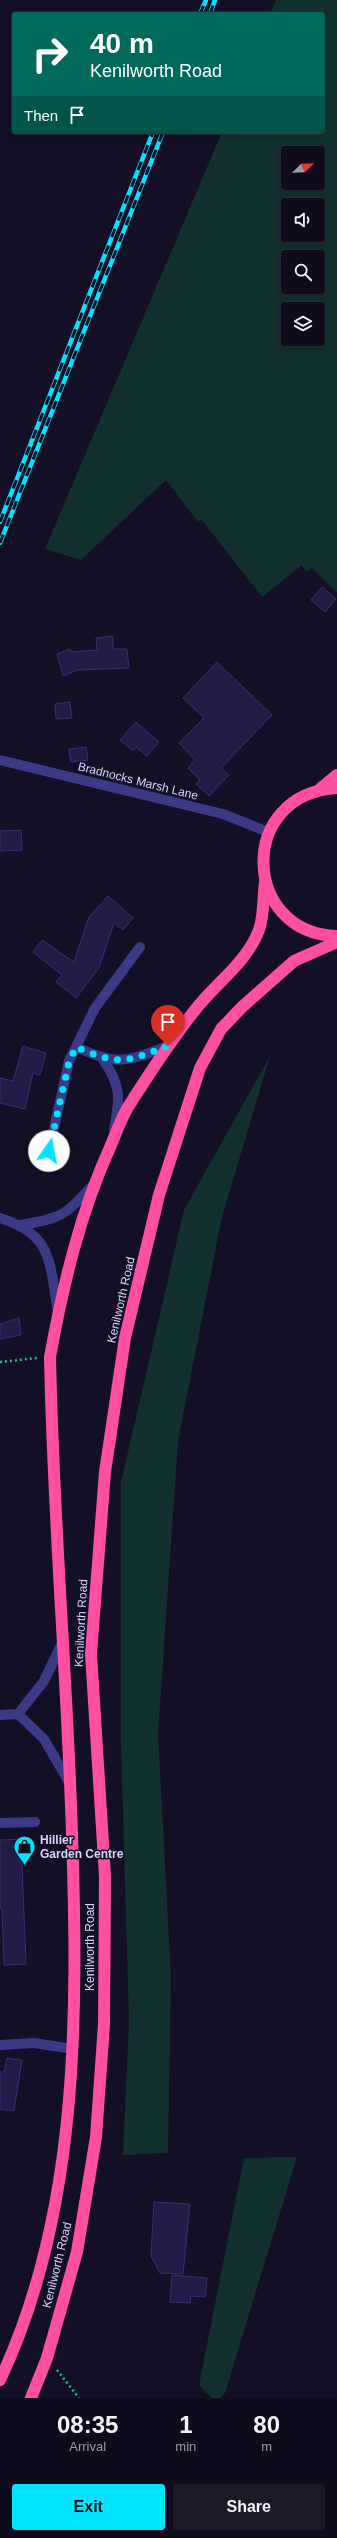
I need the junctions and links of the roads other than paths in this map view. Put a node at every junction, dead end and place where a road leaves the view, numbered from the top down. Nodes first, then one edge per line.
1 (0, 760) edge
2 (337, 775) edge
3 (337, 788) edge
4 (320, 789) junction
5 (268, 832) junction
6 (265, 882) junction
7 (337, 936) edge
8 (337, 942) edge
9 (140, 947) dead end
10 (168, 1046) junction
11 (76, 1047) junction
12 (102, 1058) junction
13 (113, 1141) junction
14 (49, 1151) dead end
15 (93, 1185) junction
16 (0, 1218) edge
17 (20, 1224) junction
18 (58, 1312) junction
19 (63, 1641) junction
20 (18, 1714) junction
21 (0, 1715) edge
22 (70, 1785) junction
23 (35, 1822) dead end
24 (0, 1823) edge
25 (0, 2044) edge
26 (73, 2048) junction
27 (0, 2380) edge
28 (31, 2398) edge

1 - 5 street, Bradnocks Marsh Lane
2 - 4 highway
3 - 4 highway
4 - 5 highway
5 - 6 highway
6 - 7 highway
6 - 10 highway, Kenilworth Road
8 - 28 highway, Kenilworth Road
9 - 11 street
10 - 12 street
10 - 13 highway, Kenilworth Road
11 - 12 street
11 - 14 street
12 - 13 street, Kenilworth Road
13 - 15 highway, Kenilworth Road
15 - 17 street
15 - 18 highway, Kenilworth Road
16 - 17 street
17 - 18 street
18 - 19 highway, Kenilworth Road
19 - 20 street
19 - 22 highway, Kenilworth Road
20 - 21 street
20 - 22 street
22 - 26 highway, Kenilworth Road
23 - 24 street
25 - 26 street
26 - 27 highway, Kenilworth Road

